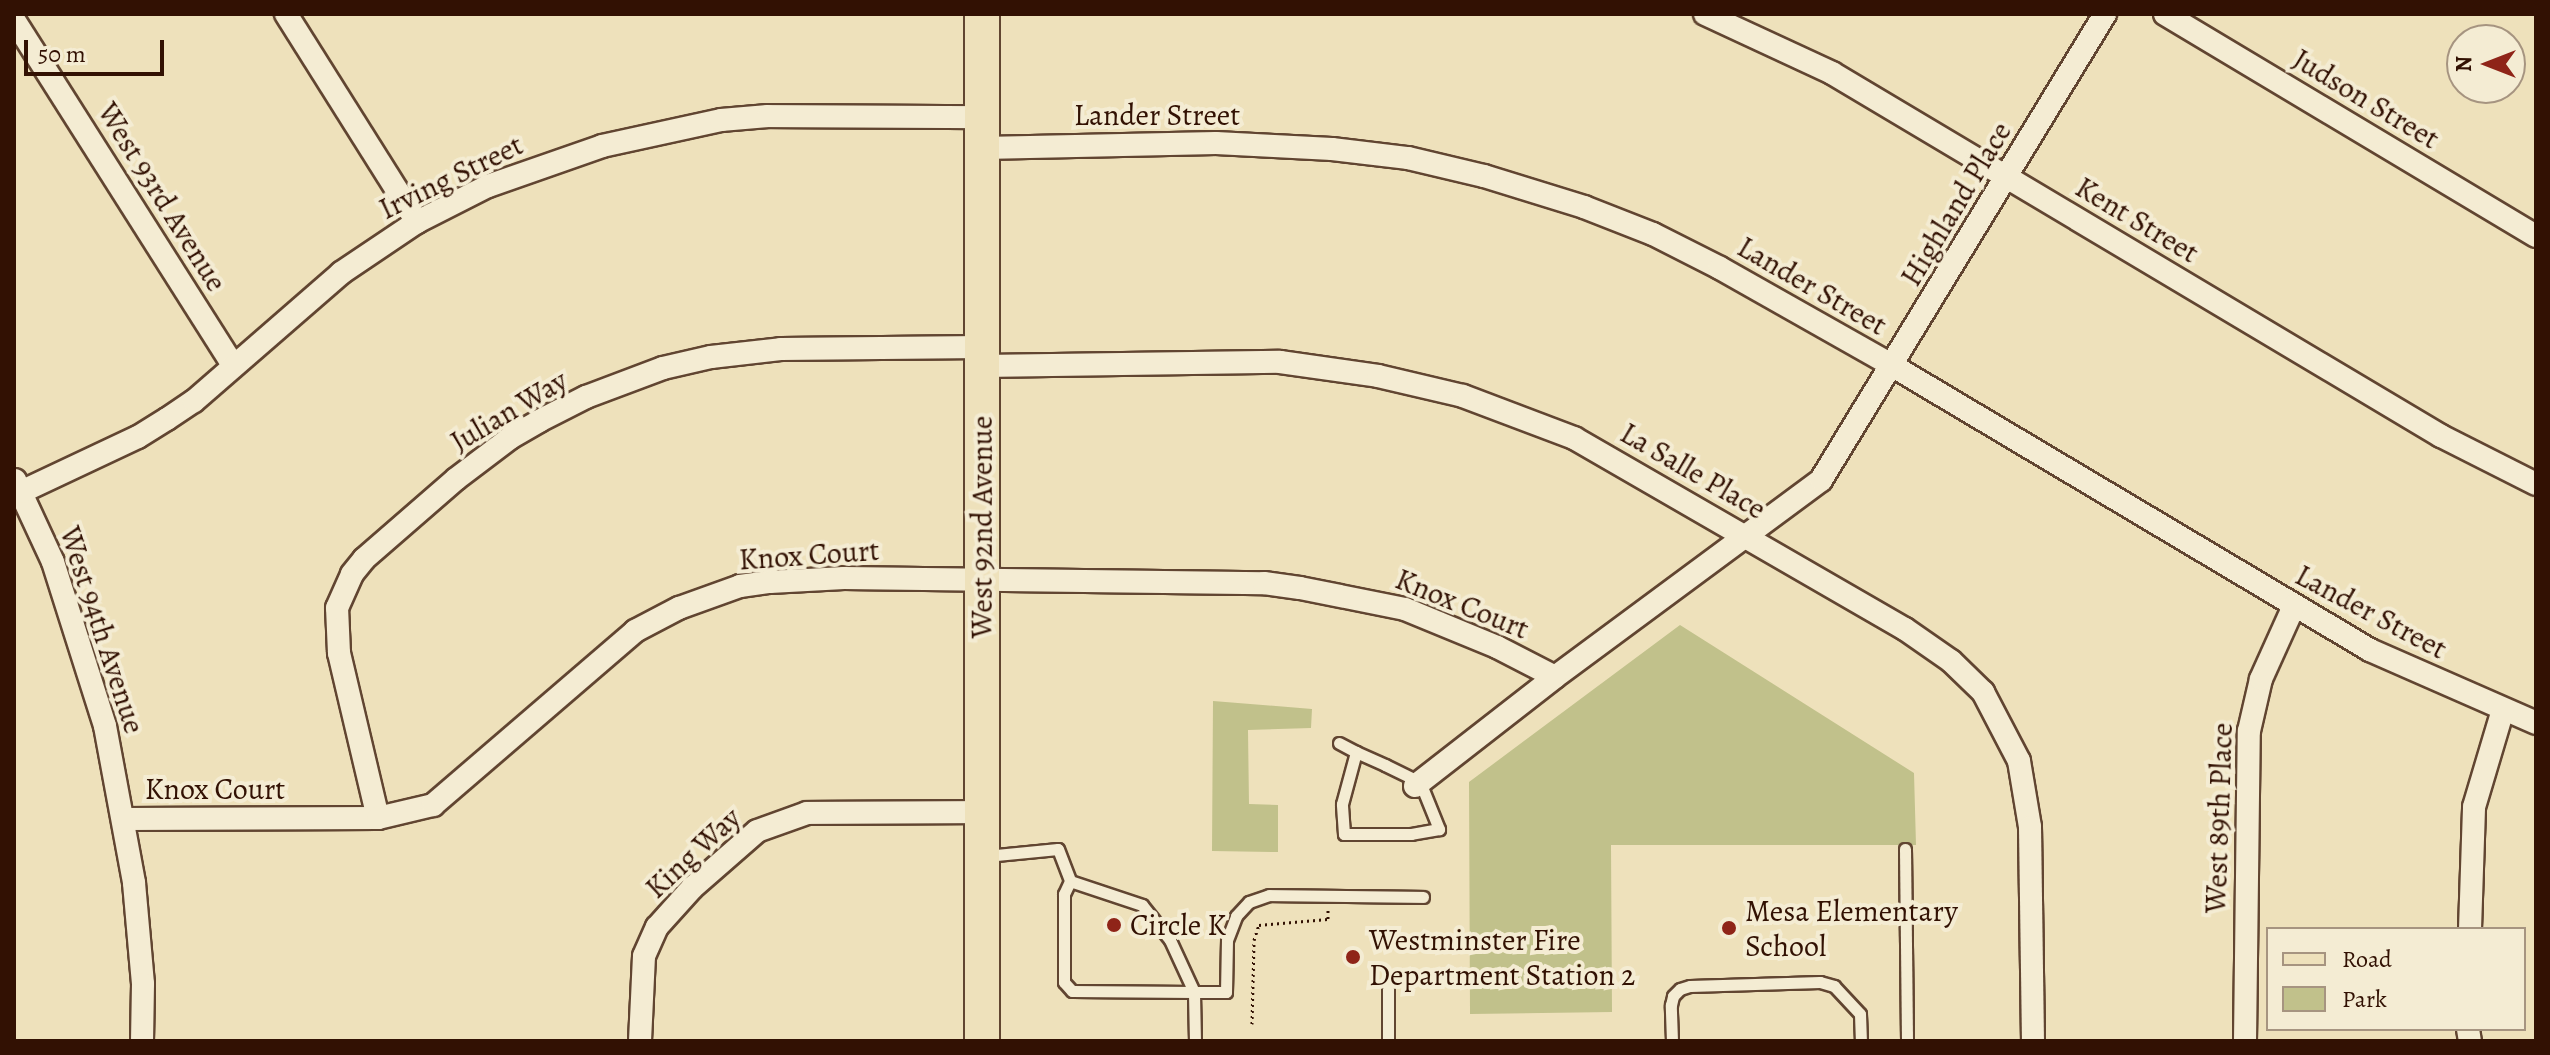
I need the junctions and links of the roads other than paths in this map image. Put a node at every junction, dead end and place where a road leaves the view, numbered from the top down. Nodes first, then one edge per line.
1 (286, 14) edge
2 (982, 14) edge
3 (1705, 14) edge
4 (2105, 14) edge
5 (2165, 14) edge
6 (14, 20) edge
7 (982, 133) junction
8 (2007, 176) junction
9 (417, 222) junction
10 (2536, 236) edge
11 (982, 356) junction
12 (233, 365) junction
13 (1893, 366) junction
14 (2536, 484) edge
15 (17, 485) edge
16 (1746, 536) junction
17 (984, 581) junction
18 (2294, 606) junction
19 (1555, 677) junction
20 (2503, 710) junction
21 (2536, 723) edge
22 (1339, 743) dead end
23 (1356, 752) junction
24 (1417, 784) junction
25 (982, 812) junction
26 (378, 818) junction
27 (125, 819) junction
28 (1905, 849) dead end
29 (982, 856) junction
30 (1070, 881) junction
31 (1423, 897) dead end
32 (2470, 927) edge
33 (1388, 989) dead end
34 (1194, 992) junction
35 (142, 1041) edge
36 (640, 1041) edge
37 (982, 1041) edge
38 (1195, 1041) edge
39 (1388, 1041) edge
40 (1672, 1041) edge
41 (1861, 1041) edge
42 (1907, 1041) edge
43 (2033, 1041) edge
44 (2245, 1041) edge

1 - 9 street
2 - 7 main road, West 92nd Avenue
3 - 8 street, Kent Street
4 - 8 street, Highland Place
5 - 10 street, Judson Street
6 - 12 street, West 93rd Avenue
7 - 9 street, Irving Street
7 - 11 main road, West 92nd Avenue
7 - 13 street, Lander Street
8 - 13 street, Highland Place
8 - 14 street, Kent Street
9 - 12 street, Irving Street
11 - 16 street, La Salle Place
11 - 17 main road, West 92nd Avenue
11 - 26 street, Julian Way
12 - 15 street, Irving Street
13 - 16 street, Highland Place
13 - 18 street, Lander Street
15 - 27 street, West 94th Avenue
16 - 19 street, Highland Place
16 - 43 street, La Salle Place
17 - 19 street, Knox Court
17 - 25 main road, West 92nd Avenue
17 - 26 street, Knox Court
18 - 20 street, Lander Street
18 - 44 street, West 89th Place
19 - 24 street, Highland Place
20 - 21 street, Lander Street
20 - 32 street
22 - 23 lane
23 - 24 lane
23 - 24 lane
25 - 29 main road, West 92nd Avenue
25 - 36 street, King Way
26 - 27 street, Knox Court
27 - 35 street, West 94th Avenue
28 - 42 lane
29 - 30 lane
29 - 37 main road, West 92nd Avenue
30 - 34 lane
30 - 34 lane
31 - 34 lane
33 - 39 lane
34 - 38 lane
40 - 41 lane

